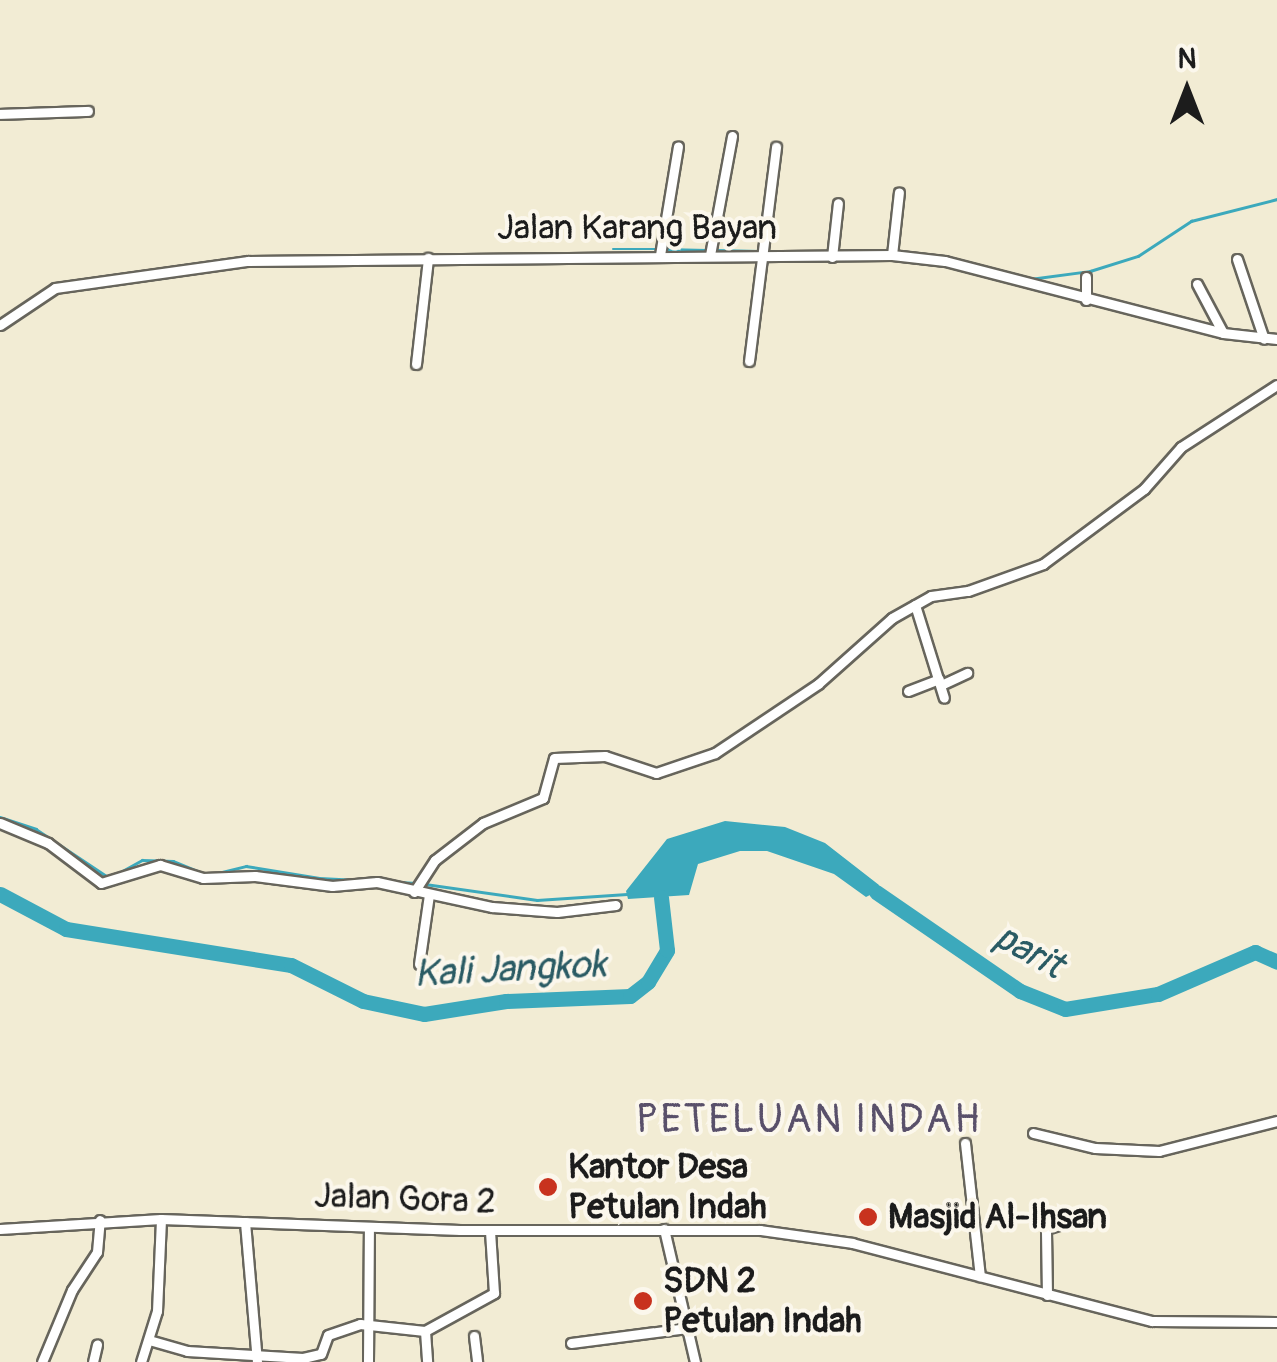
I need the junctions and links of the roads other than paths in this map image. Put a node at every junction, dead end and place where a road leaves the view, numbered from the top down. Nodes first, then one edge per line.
1 (88, 111) dead end
2 (0, 114) edge
3 (732, 136) dead end
4 (678, 146) dead end
5 (776, 147) dead end
6 (898, 192) dead end
7 (838, 203) dead end
8 (660, 255) junction
9 (710, 255) junction
10 (892, 255) junction
11 (764, 257) junction
12 (832, 257) junction
13 (428, 258) junction
14 (1237, 259) dead end
15 (1086, 277) dead end
16 (1197, 284) dead end
17 (1086, 300) junction
18 (0, 325) edge
19 (1223, 333) junction
20 (1264, 339) junction
21 (1277, 339) edge
22 (749, 361) dead end
23 (416, 364) dead end
24 (1277, 386) edge
25 (916, 605) junction
26 (967, 674) dead end
27 (940, 682) junction
28 (908, 690) dead end
29 (944, 698) dead end
30 (0, 822) edge
31 (415, 891) junction
32 (428, 894) junction
33 (616, 906) dead end
34 (418, 964) dead end
35 (1277, 1121) edge
36 (1033, 1133) dead end
37 (964, 1143) dead end
38 (160, 1219) junction
39 (1076, 1219) dead end
40 (100, 1220) junction
41 (245, 1222) junction
42 (370, 1227) junction
43 (0, 1228) edge
44 (664, 1229) junction
45 (490, 1230) junction
46 (980, 1276) junction
47 (1047, 1296) junction
48 (1277, 1322) edge
49 (371, 1324) junction
50 (687, 1328) junction
51 (424, 1331) junction
52 (474, 1336) dead end
53 (149, 1340) junction
54 (571, 1343) dead end
55 (97, 1344) dead end
56 (256, 1357) edge
57 (42, 1362) edge
58 (93, 1362) edge
59 (141, 1362) edge
60 (368, 1362) edge
61 (428, 1362) edge
62 (476, 1362) edge
63 (695, 1362) edge

1 - 2 street
3 - 9 street
4 - 8 street
5 - 11 street
6 - 10 street
7 - 12 street
8 - 9 street, Jalan Karang Bayan
8 - 13 street, Jalan Karang Bayan
9 - 11 street, Jalan Karang Bayan
10 - 12 street, Jalan Karang Bayan
10 - 17 street, Jalan Karang Bayan
11 - 12 street, Jalan Karang Bayan
11 - 22 street
13 - 18 street, Jalan Karang Bayan
13 - 23 street
14 - 20 street
15 - 17 street
16 - 19 street
17 - 19 street, Jalan Karang Bayan
19 - 20 street, Jalan Karang Bayan
20 - 21 street, Jalan Karang Bayan
24 - 25 street
25 - 27 street
25 - 31 street
26 - 27 street
27 - 28 street
27 - 29 street
30 - 31 street
31 - 32 street
32 - 33 street
32 - 34 street
35 - 36 street
37 - 46 street
38 - 40 street, Jalan Gora 2
38 - 41 street, Jalan Gora 2
38 - 53 street
39 - 47 street
40 - 43 street, Jalan Gora 2
40 - 57 street
41 - 42 street, Jalan Gora 2
41 - 56 street
42 - 45 street, Jalan Gora 2
42 - 49 street
44 - 45 street, Jalan Gora 2
44 - 46 street, Jalan Gora 2
44 - 50 street
45 - 51 street
46 - 47 street, Jalan Gora 2
47 - 48 street, Jalan Gora 2
49 - 51 street
49 - 56 street
49 - 60 street
50 - 54 street
50 - 63 street
51 - 61 street
52 - 62 street
53 - 56 street
53 - 59 street
55 - 58 street

